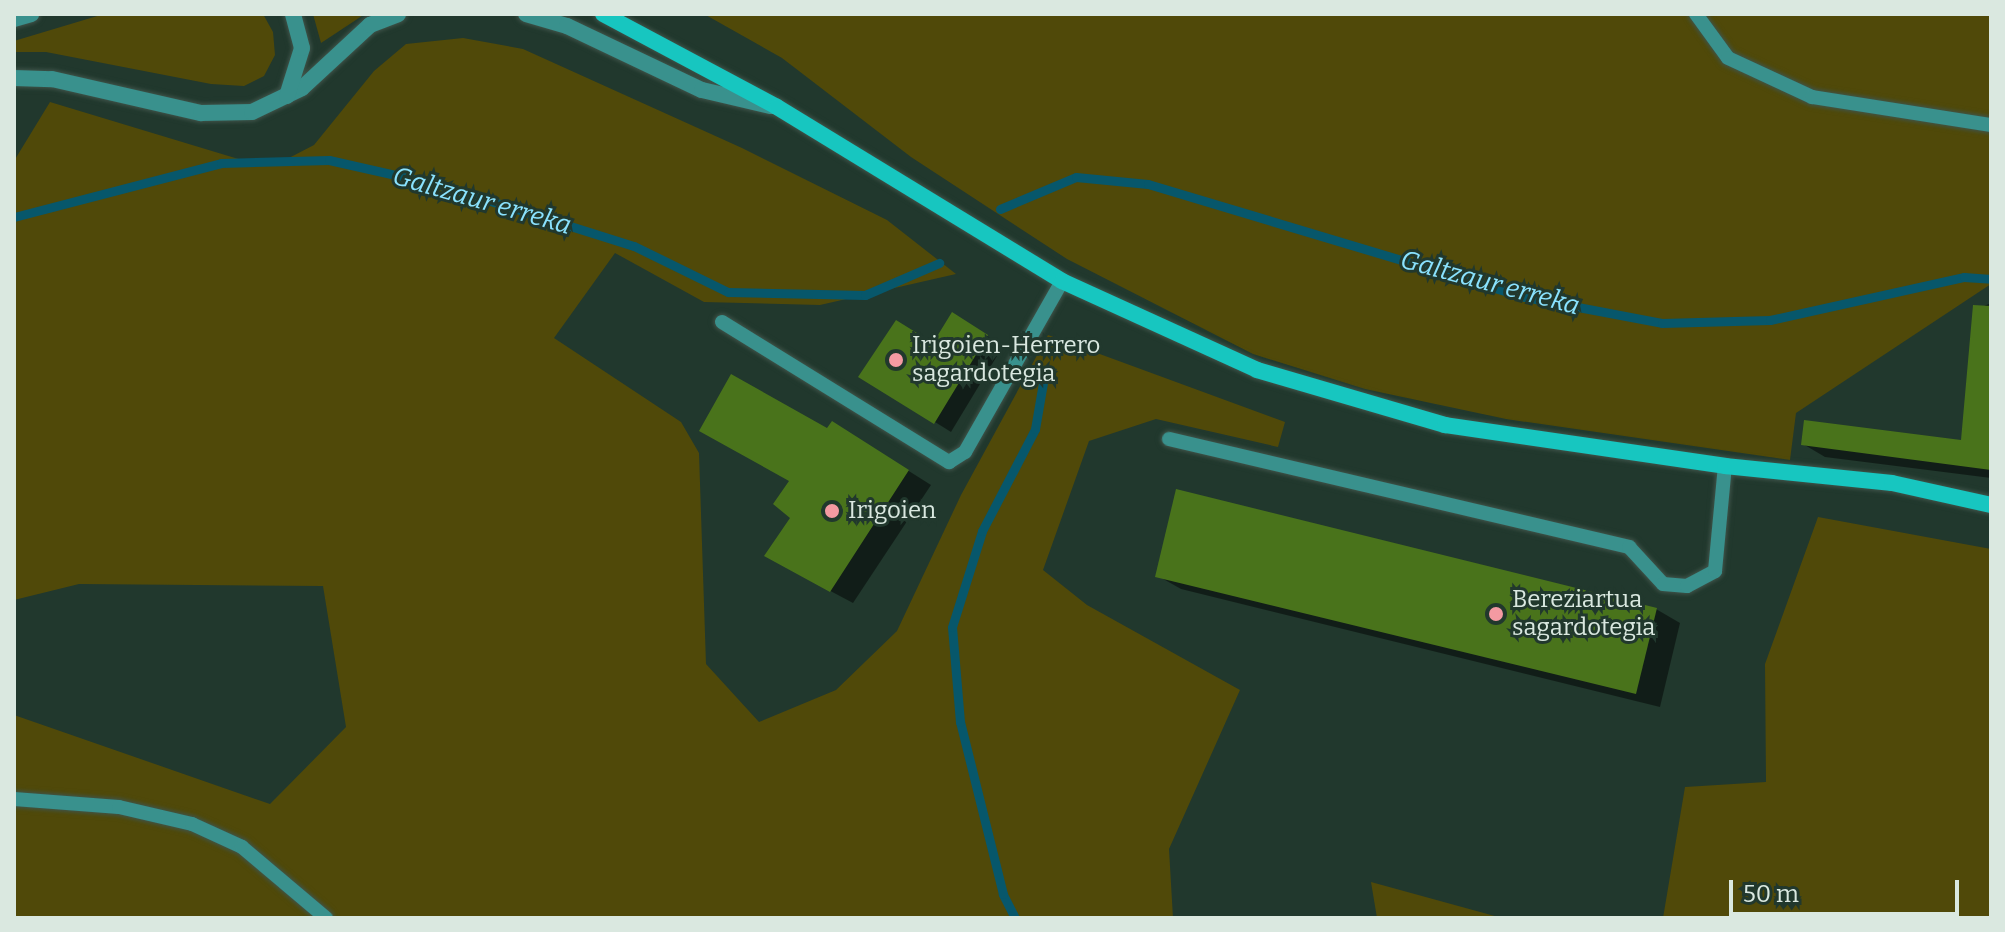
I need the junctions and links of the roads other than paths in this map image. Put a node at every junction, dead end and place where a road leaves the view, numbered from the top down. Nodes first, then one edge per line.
1 (31, 14) edge
2 (293, 14) edge
3 (398, 14) edge
4 (526, 14) edge
5 (603, 14) edge
6 (1696, 14) edge
7 (14, 19) edge
8 (14, 78) edge
9 (286, 97) junction
10 (777, 107) junction
11 (1991, 125) edge
12 (1062, 281) junction
13 (722, 322) dead end
14 (1169, 439) dead end
15 (1725, 466) junction
16 (1991, 505) edge
17 (14, 799) edge
18 (326, 918) edge

1 - 7 street
2 - 9 street
3 - 9 street
4 - 10 street
5 - 10 main road
6 - 11 lane
8 - 9 street
10 - 12 main road
12 - 13 lane
12 - 15 main road
14 - 15 lane
15 - 16 main road
17 - 18 lane

